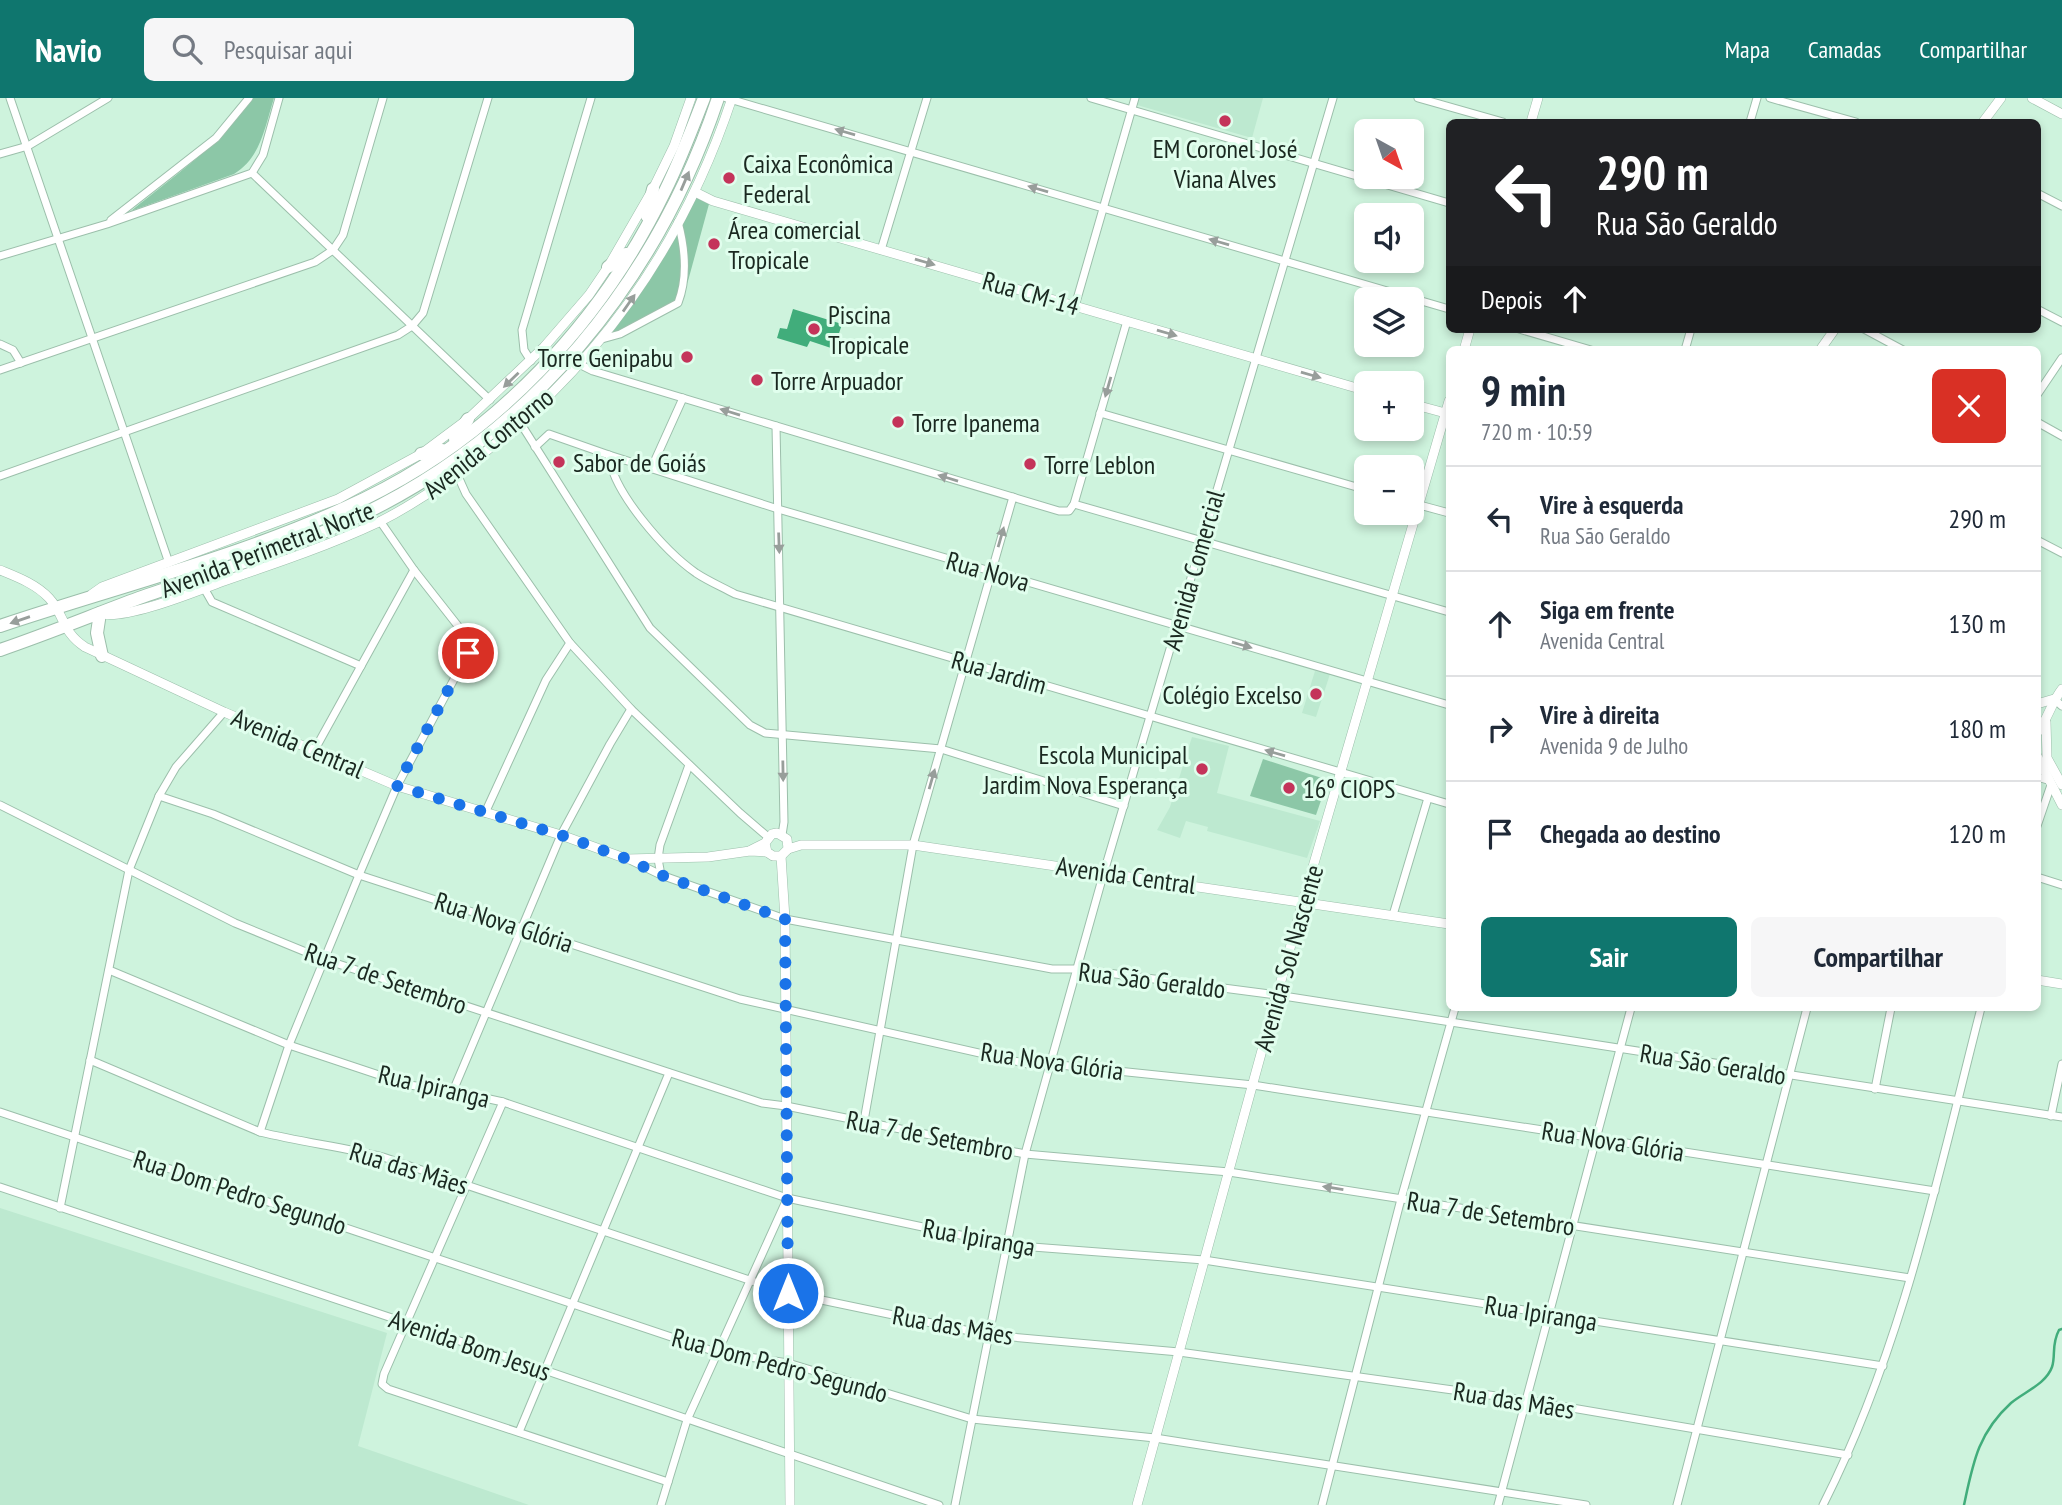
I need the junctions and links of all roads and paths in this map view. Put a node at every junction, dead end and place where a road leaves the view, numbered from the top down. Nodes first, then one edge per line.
1 (10, 98) edge
2 (108, 98) edge
3 (249, 98) edge
4 (279, 98) edge
5 (383, 98) edge
6 (488, 98) edge
7 (591, 98) edge
8 (691, 98) edge
9 (704, 98) edge
10 (718, 98) edge
11 (730, 98) edge
12 (927, 98) edge
13 (1091, 98) edge
14 (1135, 98) edge
15 (1333, 98) edge
16 (1418, 98) edge
17 (1538, 98) edge
18 (1757, 98) edge
19 (1770, 98) edge
20 (2001, 98) edge
21 (2032, 98) edge
22 (1132, 110) junction
23 (2062, 114) edge
24 (1492, 119) edge
25 (1532, 119) edge
26 (1751, 119) edge
27 (1845, 119) edge
28 (1985, 119) edge
29 (28, 146) junction
30 (911, 152) junction
31 (0, 153) edge
32 (1314, 163) junction
33 (253, 173) junction
34 (653, 189) junction
35 (695, 192) junction
36 (2041, 195) edge
37 (1446, 202) edge
38 (2062, 206) edge
39 (1104, 208) junction
40 (678, 222) junction
41 (107, 224) junction
42 (645, 229) junction
43 (58, 239) junction
44 (333, 250) junction
45 (632, 250) junction
46 (881, 250) junction
47 (0, 256) edge
48 (1285, 261) junction
49 (608, 267) junction
50 (1075, 306) junction
51 (1446, 308) edge
52 (2041, 311) edge
53 (1127, 321) junction
54 (2062, 322) edge
55 (412, 327) junction
56 (1533, 333) edge
57 (1871, 333) edge
58 (92, 339) junction
59 (602, 339) junction
60 (0, 344) edge
61 (1577, 346) edge
62 (1896, 346) edge
63 (2062, 358) edge
64 (1256, 359) junction
65 (531, 361) junction
66 (21, 363) junction
67 (581, 365) junction
68 (0, 370) edge
69 (1354, 387) edge
70 (2041, 389) edge
71 (683, 398) junction
72 (491, 400) junction
73 (1424, 407) edge
74 (1100, 413) junction
75 (1446, 414) edge
76 (1446, 417) edge
77 (468, 419) junction
78 (521, 424) junction
79 (2041, 424) edge
80 (776, 426) junction
81 (124, 432) junction
82 (2062, 436) edge
83 (535, 447) junction
84 (448, 449) junction
85 (1229, 450) junction
86 (421, 454) junction
87 (609, 455) junction
88 (651, 469) junction
89 (457, 474) junction
90 (0, 476) edge
91 (1424, 479) edge
92 (1354, 486) edge
93 (1013, 497) junction
94 (1074, 504) junction
95 (1424, 506) edge
96 (778, 509) junction
97 (1446, 512) edge
98 (380, 521) junction
99 (1410, 525) edge
100 (1202, 541) junction
101 (2041, 542) edge
102 (2062, 554) edge
103 (169, 563) junction
104 (0, 570) edge
105 (414, 570) junction
106 (991, 572) junction
107 (204, 588) junction
108 (1392, 595) junction
109 (86, 599) junction
110 (781, 607) junction
111 (55, 608) junction
112 (1446, 611) edge
113 (100, 613) junction
114 (0, 626) edge
115 (1177, 626) junction
116 (64, 627) junction
117 (570, 643) junction
118 (0, 650) edge
119 (102, 656) junction
120 (965, 662) junction
121 (361, 666) junction
122 (1368, 681) junction
123 (2062, 689) edge
124 (2054, 699) junction
125 (2041, 703) edge
126 (1446, 704) edge
127 (2062, 706) edge
128 (631, 709) junction
129 (224, 712) junction
130 (1150, 716) junction
131 (2041, 732) edge
132 (783, 735) junction
133 (2041, 737) edge
134 (941, 748) junction
135 (314, 751) junction
136 (689, 765) junction
137 (2041, 765) edge
138 (1341, 773) junction
139 (2041, 780) edge
140 (2049, 783) junction
141 (2062, 785) edge
142 (397, 786) junction
143 (159, 796) junction
144 (1428, 798) junction
145 (1446, 803) edge
146 (0, 805) edge
147 (2062, 805) edge
148 (1124, 806) junction
149 (2041, 812) edge
150 (485, 813) junction
151 (561, 835) junction
152 (767, 844) junction
153 (785, 845) junction
154 (913, 845) junction
155 (627, 859) junction
156 (658, 859) junction
157 (129, 870) junction
158 (1104, 872) junction
159 (359, 875) junction
160 (661, 875) junction
161 (2041, 878) edge
162 (2062, 885) edge
163 (1303, 901) junction
164 (1393, 915) junction
165 (785, 919) junction
166 (1446, 924) edge
167 (522, 928) junction
168 (896, 939) junction
169 (323, 959) junction
170 (1077, 969) junction
171 (109, 970) junction
172 (2041, 981) edge
173 (2062, 984) edge
174 (1277, 995) junction
175 (786, 1011) junction
176 (1454, 1011) edge
177 (1630, 1011) edge
178 (1806, 1011) edge
179 (1890, 1011) edge
180 (1981, 1011) edge
181 (486, 1013) junction
182 (1451, 1023) junction
183 (880, 1029) junction
184 (289, 1045) junction
185 (1620, 1049) junction
186 (90, 1060) junction
187 (1050, 1064) junction
188 (2062, 1064) edge
189 (669, 1073) junction
190 (1790, 1076) junction
191 (1253, 1085) junction
192 (1875, 1089) junction
193 (453, 1091) junction
194 (503, 1102) junction
195 (1957, 1102) junction
196 (786, 1106) junction
197 (0, 1112) edge
198 (1426, 1112) junction
199 (2051, 1116) junction
200 (2062, 1117) edge
201 (864, 1121) junction
202 (260, 1132) junction
203 (74, 1137) junction
204 (1596, 1138) junction
205 (638, 1147) junction
206 (1025, 1154) junction
207 (1766, 1165) junction
208 (1229, 1172) junction
209 (467, 1185) junction
210 (0, 1187) edge
211 (1935, 1191) junction
212 (787, 1198) junction
213 (1401, 1199) junction
214 (60, 1208) junction
215 (1573, 1226) junction
216 (603, 1231) junction
217 (1007, 1245) junction
218 (1744, 1252) junction
219 (436, 1257) junction
220 (1204, 1260) junction
221 (1910, 1278) junction
222 (748, 1281) junction
223 (1378, 1287) junction
224 (788, 1293) junction
225 (573, 1303) junction
226 (1549, 1314) junction
227 (407, 1323) junction
228 (989, 1335) junction
229 (1720, 1341) junction
230 (716, 1352) junction
231 (1179, 1352) junction
232 (788, 1363) junction
233 (1883, 1366) junction
234 (544, 1371) junction
235 (1355, 1376) junction
236 (1525, 1400) junction
237 (972, 1419) junction
238 (687, 1420) junction
239 (1697, 1430) junction
240 (519, 1432) junction
241 (1155, 1438) junction
242 (789, 1455) junction
243 (1848, 1455) junction
244 (1332, 1465) junction
245 (668, 1482) junction
246 (1502, 1492) junction
247 (661, 1505) edge
248 (790, 1505) edge
249 (939, 1505) edge
250 (955, 1505) edge
251 (1137, 1505) edge
252 (1322, 1505) edge
253 (1499, 1505) edge
254 (1586, 1505) edge
255 (1677, 1505) edge
256 (1823, 1505) edge

1 - 29 street
2 - 29 street
3 - 41 street
4 - 33 street
5 - 44 street
6 - 55 street
7 - 65 street
8 - 34 street, Avenida Contorno
9 - 42 highway, Avenida Perimetral Norte
113 -> 10 highway, Avenida Perimetral Norte
30 -> 11 street
11 - 35 street, Avenida Contorno
12 - 30 street
13 - 22 street
14 - 22 street
15 - 32 street, Avenida Comercial
16 - 24 street
17 - 25 street
18 - 26 street
19 - 27 street
20 - 28 street
21 - 23 street
22 - 32 street
22 - 39 street
29 - 31 street
29 - 43 street
39 -> 30 street
30 - 46 street
32 - 37 street
32 - 48 street, Avenida Comercial
33 - 41 street
33 - 44 street
34 - 42 highway
34 - 49 street, Avenida Contorno
35 - 40 street, Avenida Contorno
35 - 46 street, Rua CM-14
36 - 38 street
48 -> 39 street
39 - 50 street
59 -> 40 street, Avenida Contorno
40 - 59 street
41 - 43 street
42 - 45 highway, Avenida Perimetral Norte
43 - 47 street
43 - 58 street
44 - 55 street
44 - 58 street
45 - 49 highway
45 - 84 highway, Avenida Perimetral Norte
46 -> 50 street, Rua CM-14
48 - 51 street
48 - 64 street, Avenida Comercial
49 - 65 street, Avenida Contorno
50 - 53 street, Rua CM-14
52 - 54 street
53 -> 64 street, Rua CM-14
53 -> 74 street
55 - 72 street
55 - 81 street
56 - 61 street
57 - 62 street
58 - 66 street
58 - 81 street
59 - 67 street, Avenida Contorno
60 - 66 street
63 - 70 street
64 -> 69 street, Rua CM-14
64 - 85 street, Avenida Comercial
65 -> 72 street, Avenida Contorno
66 - 68 street
67 - 71 street
67 - 78 street, Avenida Contorno
80 -> 71 street
71 - 88 street
72 - 77 street, Avenida Contorno
73 - 75 street
74 - 85 street
74 - 94 street
76 - 91 street, Avenida Sol Nascente
77 - 84 highway
77 - 86 street, Avenida Contorno
78 - 83 street
78 - 89 street, Avenida Contorno
79 - 82 street
93 -> 80 street
80 - 96 street
81 - 90 street
81 - 103 street
83 - 87 street, Rua Nova
83 - 132 street
84 - 86 highway
84 - 109 highway, Avenida Perimetral Norte
85 - 92 street
85 - 100 street, Avenida Comercial
86 - 103 street, Avenida Contorno
87 - 88 street, Rua Nova
87 - 110 street, Rua Jardim
88 - 96 street, Rua Nova
89 - 98 street, Avenida Contorno
89 - 117 street
93 - 94 street
106 -> 93 street
94 - 100 street
95 - 97 street
96 - 106 street, Rua Nova
96 -> 110 street
98 - 105 street
98 - 107 street, Avenida Contorno
99 - 108 street, Avenida Sol Nascente
100 - 108 street
100 - 115 street, Avenida Comercial
101 - 102 street
103 - 109 street, Avenida Contorno
104 - 111 street
105 - 121 street
105 - 142 street
106 - 115 street, Rua Nova
106 - 120 street
107 - 113 street, Avenida Contorno
107 - 121 street
108 - 112 street
108 - 122 street, Avenida Sol Nascente
109 - 111 highway, Avenida Perimetral Norte
110 - 120 street, Rua Jardim
110 - 132 street
111 -> 114 highway, Avenida Perimetral Norte
111 - 116 street
113 - 116 highway, Avenida Perimetral Norte
113 - 119 highway
115 -> 122 street, Rua Nova
115 - 130 street, Avenida Comercial
116 - 118 highway, Avenida Perimetral Norte
116 - 119 street, Avenida Central
117 - 128 street
117 - 150 street
119 - 129 street, Avenida Central
120 - 130 street, Rua Jardim
120 - 134 street
121 - 135 street
122 - 126 street, Rua Nova
122 - 138 street, Avenida Sol Nascente
123 - 124 street
124 - 125 street
124 - 127 street
124 - 131 street
128 - 136 street
128 - 151 street
129 - 135 street, Avenida Central
129 - 143 street
138 -> 130 street, Rua Jardim
130 - 148 street, Avenida Comercial
132 - 134 street
132 -> 153 street
133 - 141 street
134 - 148 street
154 -> 134 street
135 - 142 street, Avenida Central
136 - 152 street
136 - 156 street
137 - 140 street
138 - 144 street, Rua Jardim
138 - 163 street, Avenida Sol Nascente
139 - 140 street
140 - 147 street
140 - 149 street
142 - 150 street, Avenida Central
142 - 159 street
143 - 157 street
143 - 159 street, Rua Nova Glória
144 - 145 street, Rua Jardim
144 - 164 street
146 - 157 street, Rua 7 de Setembro
148 - 158 street, Avenida Comercial
150 - 151 street, Avenida Central
151 - 155 street, Avenida Central
151 - 167 street
152 - 153 street, Avenida Central
152 - 153 street
152 - 156 street, Avenida Central
153 - 154 street, Avenida Central
153 - 165 street
154 - 158 street, Avenida Central
154 - 168 street
155 - 156 street, Avenida Central
155 - 160 street, Rua São Geraldo
156 - 160 street
157 - 169 street, Rua 7 de Setembro
157 - 171 street
158 - 163 street, Avenida Central
158 - 170 street, Avenida Comercial
159 - 167 street, Rua Nova Glória
159 - 169 street
160 - 165 street, Rua São Geraldo
161 - 162 street
163 - 164 street, Avenida Central
163 - 174 street, Avenida Sol Nascente
164 - 166 street, Avenida Central
165 - 168 street, Rua São Geraldo
165 - 175 street
167 - 175 street, Rua Nova Glória
167 - 181 street
168 - 170 street, Rua São Geraldo
168 - 183 street
169 - 181 street, Rua 7 de Setembro
169 - 184 street
170 - 174 street, Rua São Geraldo
170 - 187 street, Avenida Comercial
171 - 184 street, Rua Ipiranga
171 - 186 street
172 - 173 street
174 - 182 street, Rua São Geraldo
174 - 191 street, Avenida Sol Nascente
175 - 183 street, Rua Nova Glória
175 - 196 street
176 - 182 street
177 - 185 street
178 - 190 street
179 - 192 street
180 - 195 street
181 - 189 street, Rua 7 de Setembro
181 - 193 street
182 - 185 street, Rua São Geraldo
182 - 198 street
183 - 187 street, Rua Nova Glória
183 - 201 street
184 - 193 street, Rua Ipiranga
184 - 202 street
185 - 190 street, Rua São Geraldo
185 - 204 street
186 - 202 street, Rua das Mães
186 - 203 street
187 - 191 street, Rua Nova Glória
187 - 206 street, Avenida Comercial
188 - 199 street
189 - 196 street, Rua 7 de Setembro
189 - 205 street
190 - 192 street, Rua São Geraldo
190 - 207 street
191 - 198 street, Rua Nova Glória
191 - 208 street, Avenida Sol Nascente
192 - 195 street, Rua São Geraldo
193 - 194 street, Rua Ipiranga
194 - 205 street, Rua Ipiranga
194 - 209 street
195 - 199 street, Rua São Geraldo
195 - 211 street
196 - 201 street, Rua 7 de Setembro
196 - 212 street
197 - 203 street, Rua Dom Pedro Segundo
198 - 204 street, Rua Nova Glória
198 - 213 street
199 - 200 street, Rua São Geraldo
201 - 206 street, Rua 7 de Setembro
202 - 209 street, Rua das Mães
203 - 214 street
203 - 219 street, Rua Dom Pedro Segundo
204 - 207 street, Rua Nova Glória
204 - 215 street
205 - 212 street, Rua Ipiranga
205 - 216 street
206 - 208 street, Rua 7 de Setembro
206 - 217 street, Avenida Comercial
207 - 211 street, Rua Nova Glória
207 - 218 street
213 -> 208 street, Rua 7 de Setembro
208 - 220 street, Avenida Sol Nascente
209 - 216 street, Rua das Mães
209 - 219 street
210 - 214 street, Avenida Bom Jesus
211 - 221 street
212 - 217 street, Rua Ipiranga
212 - 222 street
212 - 224 street
213 - 215 street, Rua 7 de Setembro
213 - 223 street
214 - 227 street, Avenida Bom Jesus
215 - 218 street, Rua 7 de Setembro
215 - 226 street
216 - 222 street, Rua das Mães
216 - 225 street
217 - 220 street, Rua Ipiranga
217 - 228 street, Avenida Comercial
218 - 221 street, Rua 7 de Setembro
218 - 229 street
219 - 225 street, Rua Dom Pedro Segundo
219 - 227 street
220 - 223 street, Rua Ipiranga
220 - 231 street, Avenida Sol Nascente
221 - 233 street
222 - 224 street, Rua das Mães
222 - 230 street
223 - 226 street, Rua Ipiranga
223 - 235 street
224 - 228 street, Rua das Mães
224 - 232 street
225 - 230 street, Rua Dom Pedro Segundo
225 - 234 street
226 - 229 street, Rua Ipiranga
226 - 236 street
227 - 234 street, Avenida Bom Jesus
227 - 240 street
228 - 231 street, Rua das Mães
228 - 237 street, Avenida Comercial
229 - 233 street, Rua Ipiranga
229 - 239 street
230 - 232 street, Rua Dom Pedro Segundo
230 - 238 street
231 - 235 street, Rua das Mães
231 - 241 street, Avenida Sol Nascente
232 - 237 street, Rua Dom Pedro Segundo
232 - 242 street
233 - 243 street
234 - 238 street, Avenida Bom Jesus
234 - 240 street
235 - 236 street, Rua das Mães
235 - 244 street
236 - 239 street, Rua das Mães
236 - 246 street
237 - 241 street, Rua Dom Pedro Segundo
237 - 250 street, Avenida Comercial
238 - 242 street, Avenida Bom Jesus
238 - 245 street
239 - 243 street, Rua das Mães
239 - 255 street
240 - 245 street
241 - 244 street, Rua Dom Pedro Segundo
241 - 251 street, Avenida Sol Nascente
242 - 248 street
242 - 249 street, Avenida Bom Jesus
243 - 256 street
244 - 246 street, Rua Dom Pedro Segundo
244 - 252 street
245 - 247 street
246 - 253 street
246 - 254 street, Rua Dom Pedro Segundo

